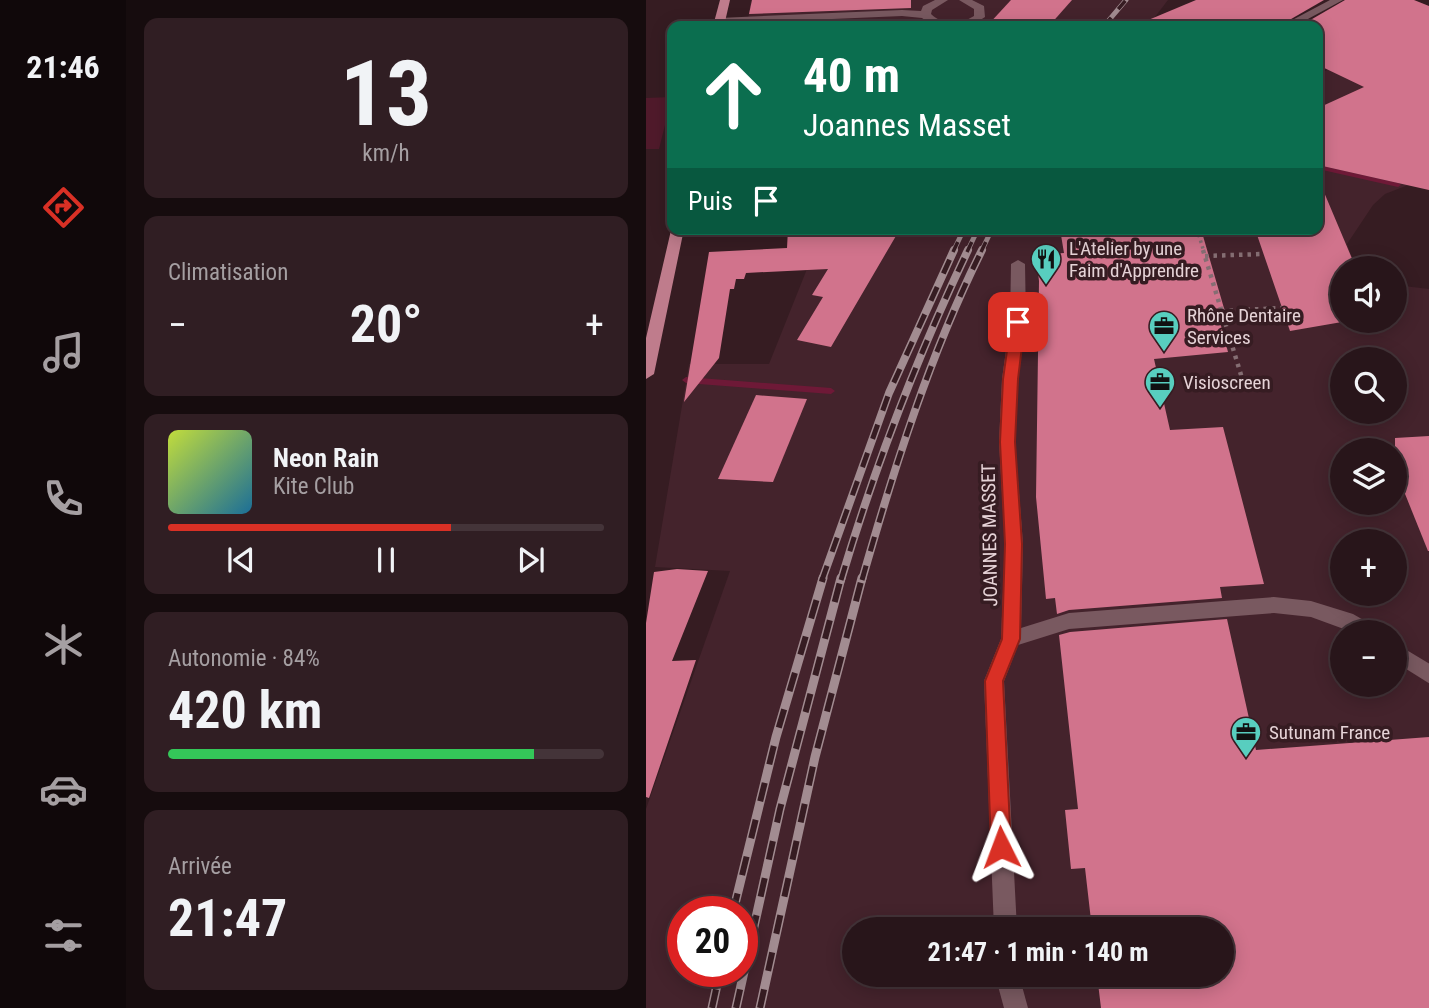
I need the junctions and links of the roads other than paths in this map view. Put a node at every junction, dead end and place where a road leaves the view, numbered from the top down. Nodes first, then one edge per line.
1 (725, 0) edge
2 (969, 0) edge
3 (1338, 0) edge
4 (940, 1) edge
5 (925, 15) junction
6 (720, 21) edge
7 (769, 21) edge
8 (932, 21) edge
9 (972, 21) edge
10 (1297, 21) edge
11 (676, 235) edge
12 (1018, 264) dead end
13 (646, 374) edge
14 (1347, 620) edge
15 (1011, 639) junction
16 (1407, 660) edge
17 (1429, 676) edge
18 (1004, 917) edge
19 (1008, 987) edge
20 (1016, 1008) edge

1 - 6 main road
2 - 9 street
3 - 10 street
4 - 5 street
5 - 7 street
5 - 8 street
11 - 13 main road
12 - 15 street, JOANNES MASSET
14 - 15 street
15 - 18 street
16 - 17 street
19 - 20 street

